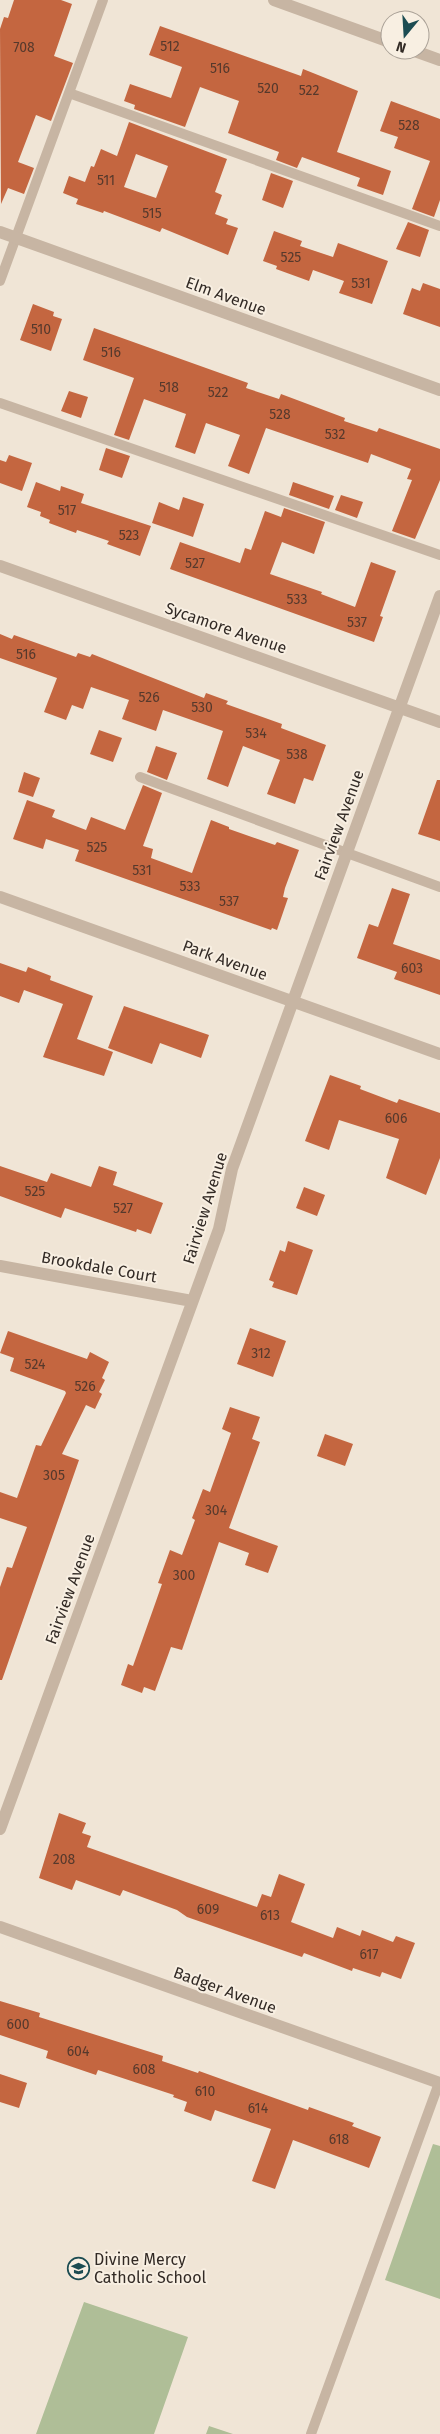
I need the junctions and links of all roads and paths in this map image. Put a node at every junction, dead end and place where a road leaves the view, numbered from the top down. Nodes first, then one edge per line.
1 (103, 0) edge
2 (274, 0) edge
3 (380, 38) edge
4 (69, 93) junction
5 (440, 226) edge
6 (0, 232) edge
7 (15, 238) junction
8 (0, 281) edge
9 (440, 390) edge
10 (0, 403) edge
11 (440, 555) edge
12 (0, 566) edge
13 (440, 596) edge
14 (399, 707) junction
15 (440, 722) edge
16 (140, 777) dead end
17 (346, 854) junction
18 (440, 887) edge
19 (0, 897) edge
20 (292, 1001) junction
21 (440, 1054) edge
22 (0, 1266) edge
23 (192, 1301) junction
24 (0, 1829) edge
25 (0, 1927) edge
26 (439, 2083) edge
27 (311, 2434) edge

1 - 4 lane
2 - 3 street
4 - 5 lane
4 - 7 lane
6 - 7 street, Elm Avenue
7 - 8 lane
7 - 9 street, Elm Avenue
10 - 11 lane
12 - 14 street, Sycamore Avenue
13 - 14 street, Fairview Avenue
14 - 15 street, Sycamore Avenue
14 - 17 street, Fairview Avenue
16 - 17 lane
17 - 18 lane
17 - 20 street, Fairview Avenue
19 - 20 street, Park Avenue
20 - 21 street, Park Avenue
20 - 23 street, Fairview Avenue
22 - 23 street, Brookdale Court
23 - 24 street, Fairview Avenue
25 - 26 street, Badger Avenue
26 - 27 lane

